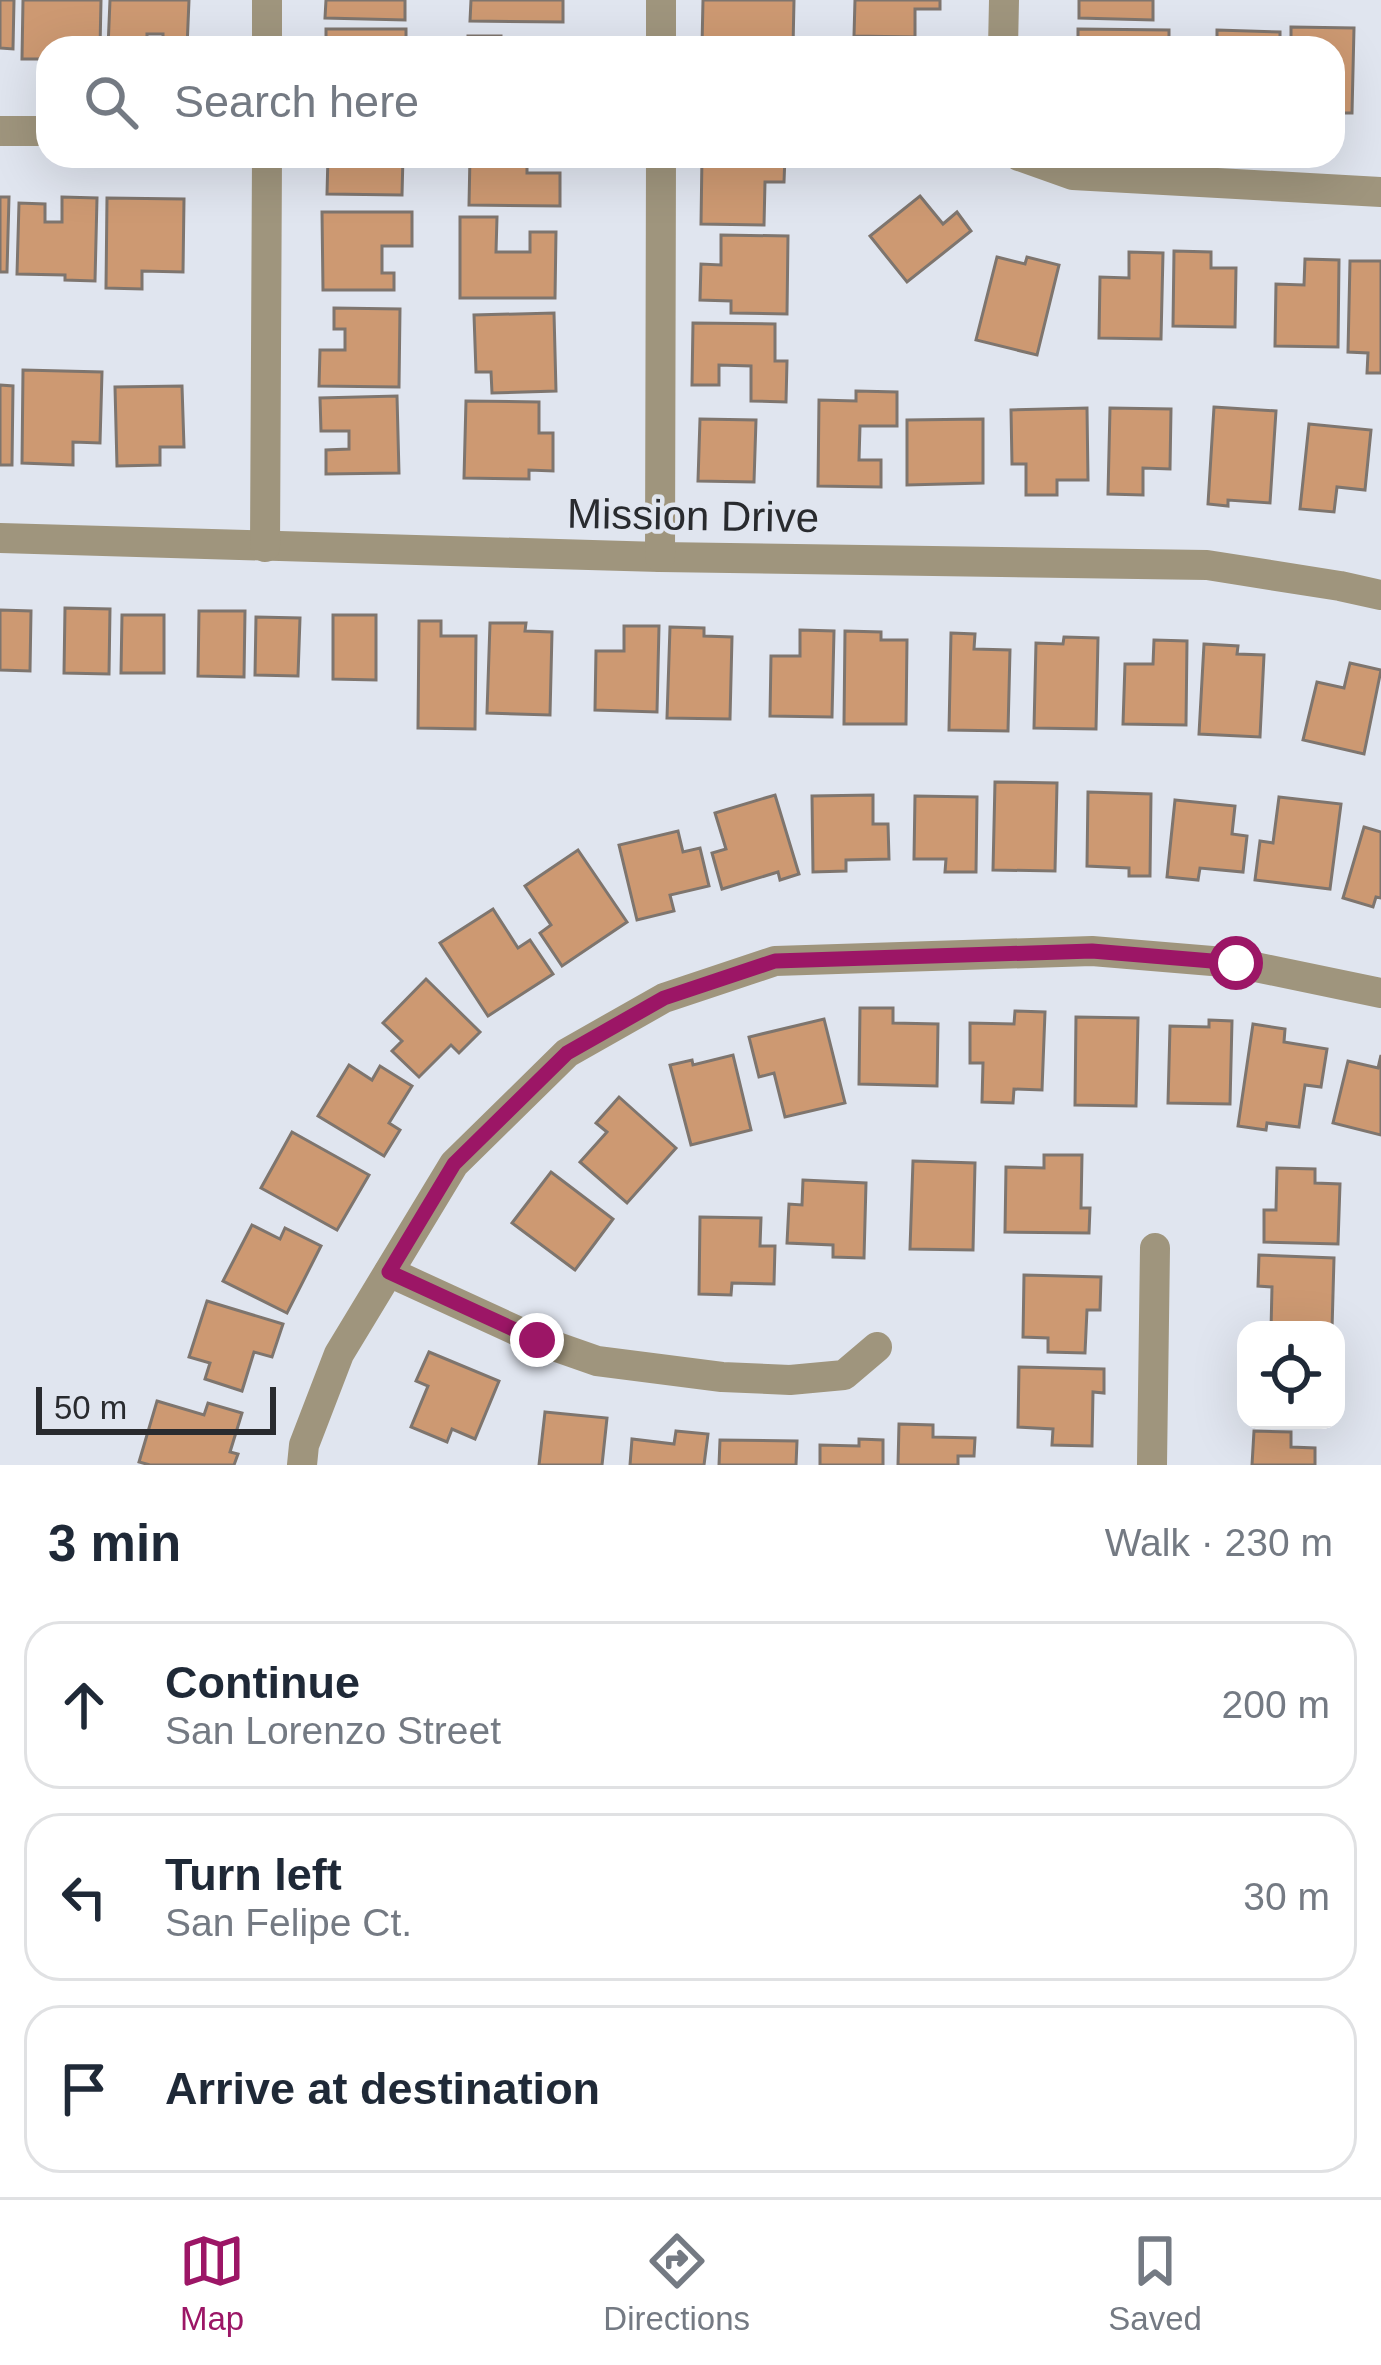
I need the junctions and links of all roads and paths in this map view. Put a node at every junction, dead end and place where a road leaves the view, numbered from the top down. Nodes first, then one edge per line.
1 (267, 0) edge
2 (661, 0) edge
3 (1004, 0) edge
4 (267, 36) edge
5 (661, 36) edge
6 (1003, 36) edge
7 (0, 131) edge
8 (36, 131) edge
9 (267, 168) edge
10 (661, 168) edge
11 (1052, 168) edge
12 (1381, 193) edge
13 (0, 538) edge
14 (266, 547) junction
15 (660, 557) junction
16 (1381, 595) edge
17 (1381, 993) edge
18 (1155, 1248) dead end
19 (389, 1272) junction
20 (878, 1347) dead end
21 (302, 1465) edge
22 (1152, 1465) edge

1 - 4 street
2 - 5 street
3 - 6 street
7 - 8 street
9 - 14 street
10 - 15 street
11 - 12 street
13 - 14 street, Mission Drive
14 - 15 street, Mission Drive
15 - 16 street, Mission Drive
17 - 19 street
18 - 22 street
19 - 20 street
19 - 21 street

